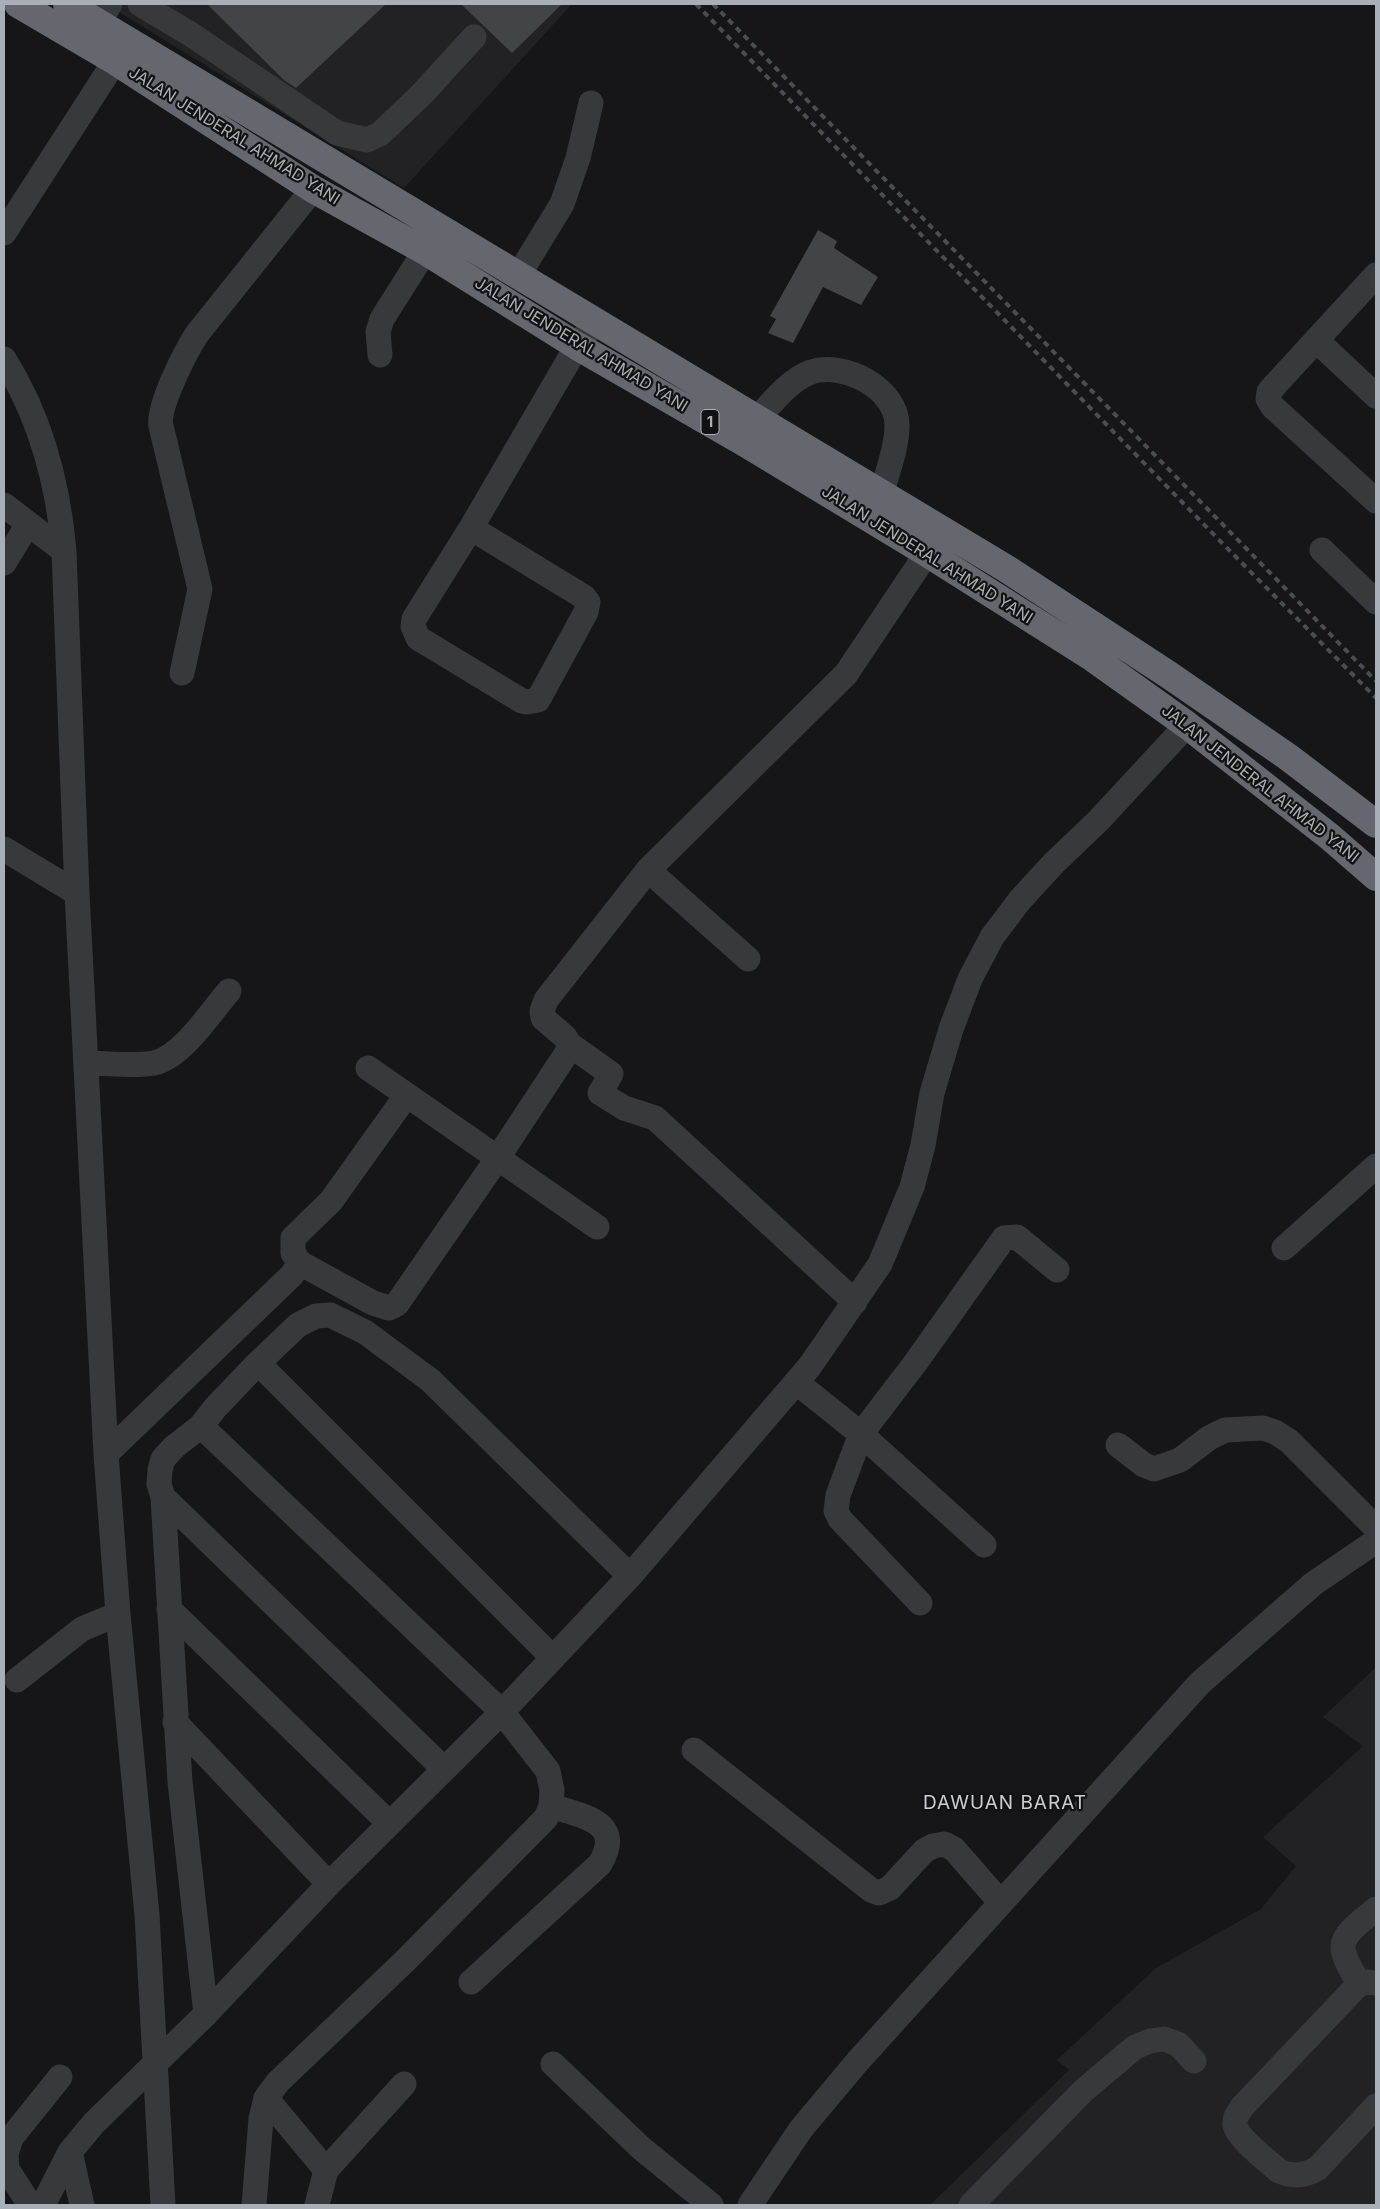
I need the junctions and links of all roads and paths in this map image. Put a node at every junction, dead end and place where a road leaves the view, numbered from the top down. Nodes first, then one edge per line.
1 (18, 4) edge
2 (67, 4) edge
3 (140, 4) edge
4 (98, 24) edge
5 (474, 37) dead end
6 (115, 61) junction
7 (591, 103) dead end
8 (313, 189) junction
9 (4, 233) edge
10 (425, 251) junction
11 (1376, 275) edge
12 (518, 276) junction
13 (595, 322) junction
14 (1316, 340) junction
15 (578, 346) junction
16 (380, 355) dead end
17 (4, 360) edge
18 (1376, 396) edge
19 (756, 420) junction
20 (882, 494) junction
21 (1376, 501) edge
22 (4, 505) edge
23 (28, 524) junction
24 (471, 528) junction
25 (1322, 550) dead end
26 (64, 551) junction
27 (927, 552) junction
28 (4, 563) edge
29 (1376, 602) edge
30 (182, 673) dead end
31 (1187, 725) junction
32 (1376, 824) edge
33 (4, 849) edge
34 (648, 870) junction
35 (1376, 877) edge
36 (77, 894) junction
37 (748, 959) dead end
38 (229, 991) dead end
39 (569, 1044) junction
40 (87, 1063) junction
41 (368, 1068) dead end
42 (406, 1096) junction
43 (497, 1159) junction
44 (1376, 1166) edge
45 (597, 1227) dead end
46 (1284, 1248) dead end
47 (300, 1263) junction
48 (1057, 1270) dead end
49 (855, 1302) junction
50 (258, 1363) junction
51 (796, 1382) junction
52 (201, 1426) junction
53 (861, 1434) junction
54 (1118, 1444) dead end
55 (106, 1454) junction
56 (163, 1497) junction
57 (1376, 1528) edge
58 (1376, 1541) edge
59 (984, 1545) dead end
60 (630, 1576) junction
61 (920, 1603) dead end
62 (169, 1609) junction
63 (118, 1614) junction
64 (553, 1658) junction
65 (17, 1680) dead end
66 (502, 1712) junction
67 (176, 1722) junction
68 (694, 1750) dead end
69 (444, 1769) junction
70 (550, 1806) junction
71 (389, 1823) junction
72 (329, 1884) junction
73 (1001, 1903) junction
74 (1376, 1909) edge
75 (471, 1982) dead end
76 (1368, 1983) edge
77 (206, 2014) junction
78 (1194, 2061) dead end
79 (154, 2064) junction
80 (553, 2064) dead end
81 (60, 2077) dead end
82 (404, 2084) dead end
83 (266, 2098) junction
84 (1376, 2106) edge
85 (70, 2152) junction
86 (326, 2170) junction
87 (30, 2205) edge
88 (43, 2205) edge
89 (82, 2205) edge
90 (163, 2205) edge
91 (254, 2205) edge
92 (317, 2205) edge
93 (711, 2205) edge
94 (750, 2205) edge
95 (971, 2205) edge

1 - 4 highway, JALAN JENDERAL AHMAD YANI / 1
2 - 4 highway, JALAN JENDERAL AHMAD YANI / 1
3 - 5 street
4 - 6 highway, JALAN JENDERAL AHMAD YANI / 1
4 - 12 highway, JALAN JENDERAL AHMAD YANI / 1
6 - 8 highway, JALAN JENDERAL AHMAD YANI / 1
6 - 9 street
7 - 12 street
8 - 10 highway, JALAN JENDERAL AHMAD YANI / 1
8 - 30 street
10 - 15 highway, JALAN JENDERAL AHMAD YANI / 1
10 - 16 street
11 - 14 street
12 - 13 highway, JALAN JENDERAL AHMAD YANI / 1
13 - 15 street
13 - 19 highway, JALAN JENDERAL AHMAD YANI / 1
14 - 18 street
14 - 21 street
15 - 24 street
15 - 27 highway, JALAN JENDERAL AHMAD YANI / 1
17 - 26 street
19 - 20 highway, JALAN JENDERAL AHMAD YANI / 1
19 - 20 street
20 - 32 highway, JALAN JENDERAL AHMAD YANI / 1
22 - 23 street
23 - 26 street
23 - 28 street
24 - 24 street
25 - 29 street
26 - 36 street
27 - 31 highway, JALAN JENDERAL AHMAD YANI / 1
27 - 34 street
31 - 35 highway, JALAN JENDERAL AHMAD YANI / 1
31 - 49 street
33 - 36 street
34 - 37 street
34 - 39 street
36 - 40 street
38 - 40 street
39 - 43 street
39 - 49 street
40 - 55 street
41 - 42 street
42 - 43 street
42 - 47 street
43 - 45 street
43 - 47 street
44 - 46 street
47 - 55 street
48 - 53 street
49 - 51 street
50 - 52 street
50 - 60 street
50 - 64 street
51 - 53 street
51 - 60 street
52 - 56 street
52 - 66 street
53 - 59 street
53 - 61 street
54 - 57 street
55 - 63 street
56 - 62 street
56 - 69 street
58 - 73 street
60 - 64 street
62 - 67 street
62 - 71 street
63 - 65 street
63 - 79 street
64 - 66 street
66 - 69 street
66 - 70 street
67 - 72 street
67 - 77 street
68 - 73 street
69 - 71 street
70 - 75 street
70 - 83 street
71 - 72 street
72 - 77 street
73 - 94 street
74 - 76 street
76 - 84 street
77 - 79 street
78 - 95 street
79 - 85 street
79 - 90 street
80 - 93 street
81 - 87 street
82 - 86 street
83 - 86 street
83 - 91 street
85 - 88 street
85 - 89 street
86 - 92 street

